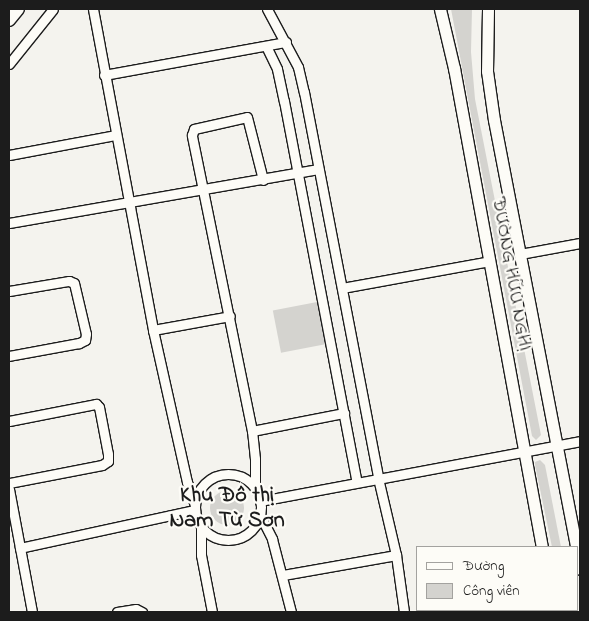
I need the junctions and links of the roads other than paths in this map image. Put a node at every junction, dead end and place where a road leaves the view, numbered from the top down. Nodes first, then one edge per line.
1 (18, 9) edge
2 (53, 9) edge
3 (93, 9) edge
4 (267, 9) edge
5 (440, 9) edge
6 (488, 9) edge
7 (9, 20) edge
8 (286, 42) junction
9 (266, 46) junction
10 (9, 64) edge
11 (104, 75) junction
12 (116, 135) junction
13 (9, 155) edge
14 (318, 170) junction
15 (298, 173) junction
16 (263, 180) junction
17 (205, 190) junction
18 (128, 202) junction
19 (9, 223) edge
20 (580, 243) edge
21 (520, 254) junction
22 (490, 261) junction
23 (342, 288) junction
24 (9, 291) edge
25 (230, 316) junction
26 (153, 330) junction
27 (9, 356) edge
28 (344, 414) junction
29 (9, 421) edge
30 (252, 431) junction
31 (580, 440) edge
32 (556, 445) junction
33 (523, 451) junction
34 (378, 478) junction
35 (358, 482) junction
36 (9, 483) edge
37 (9, 489) edge
38 (255, 489) junction
39 (260, 501) junction
40 (195, 507) junction
41 (260, 515) junction
42 (201, 526) junction
43 (542, 546) edge
44 (576, 546) edge
45 (20, 548) junction
46 (396, 555) junction
47 (283, 575) junction
48 (32, 612) edge
49 (117, 612) edge
50 (142, 612) edge
51 (212, 612) edge
52 (291, 612) edge
53 (404, 612) edge

1 - 7 highway
2 - 10 street
3 - 11 street
4 - 8 street
5 - 22 main road, ĐƯỜNG HỮU NGHỊ
6 - 21 main road, ĐƯỜNG HỮU NGHỊ
8 - 9 street
8 - 14 street
9 - 11 street
9 - 15 street
11 - 12 street
12 - 13 street
12 - 18 street
14 - 15 street
14 - 23 street
15 - 16 street
15 - 28 street
16 - 17 street
16 - 17 street
17 - 18 street
17 - 25 street
18 - 19 street
18 - 26 street
20 - 21 street
21 - 32 main road, ĐƯỜNG HỮU NGHỊ
22 - 23 street
22 - 33 main road, ĐƯỜNG HỮU NGHỊ
23 - 34 street
24 - 27 street
25 - 26 street
25 - 30 street
26 - 40 street
28 - 30 street
28 - 35 street
29 - 36 street
30 - 38 street
31 - 32 street
32 - 33 street
32 - 44 main road, ĐƯỜNG HỮU NGHỊ
33 - 34 street
33 - 43 main road, ĐƯỜNG HỮU NGHỊ
34 - 35 street
34 - 46 street
35 - 39 street
37 - 45 street
38 - 39 street
38 - 40 street
39 - 41 street
40 - 42 street
40 - 45 street
41 - 42 street
41 - 47 street
42 - 51 street
45 - 48 street
46 - 47 street
46 - 53 street
47 - 52 street
49 - 50 street

